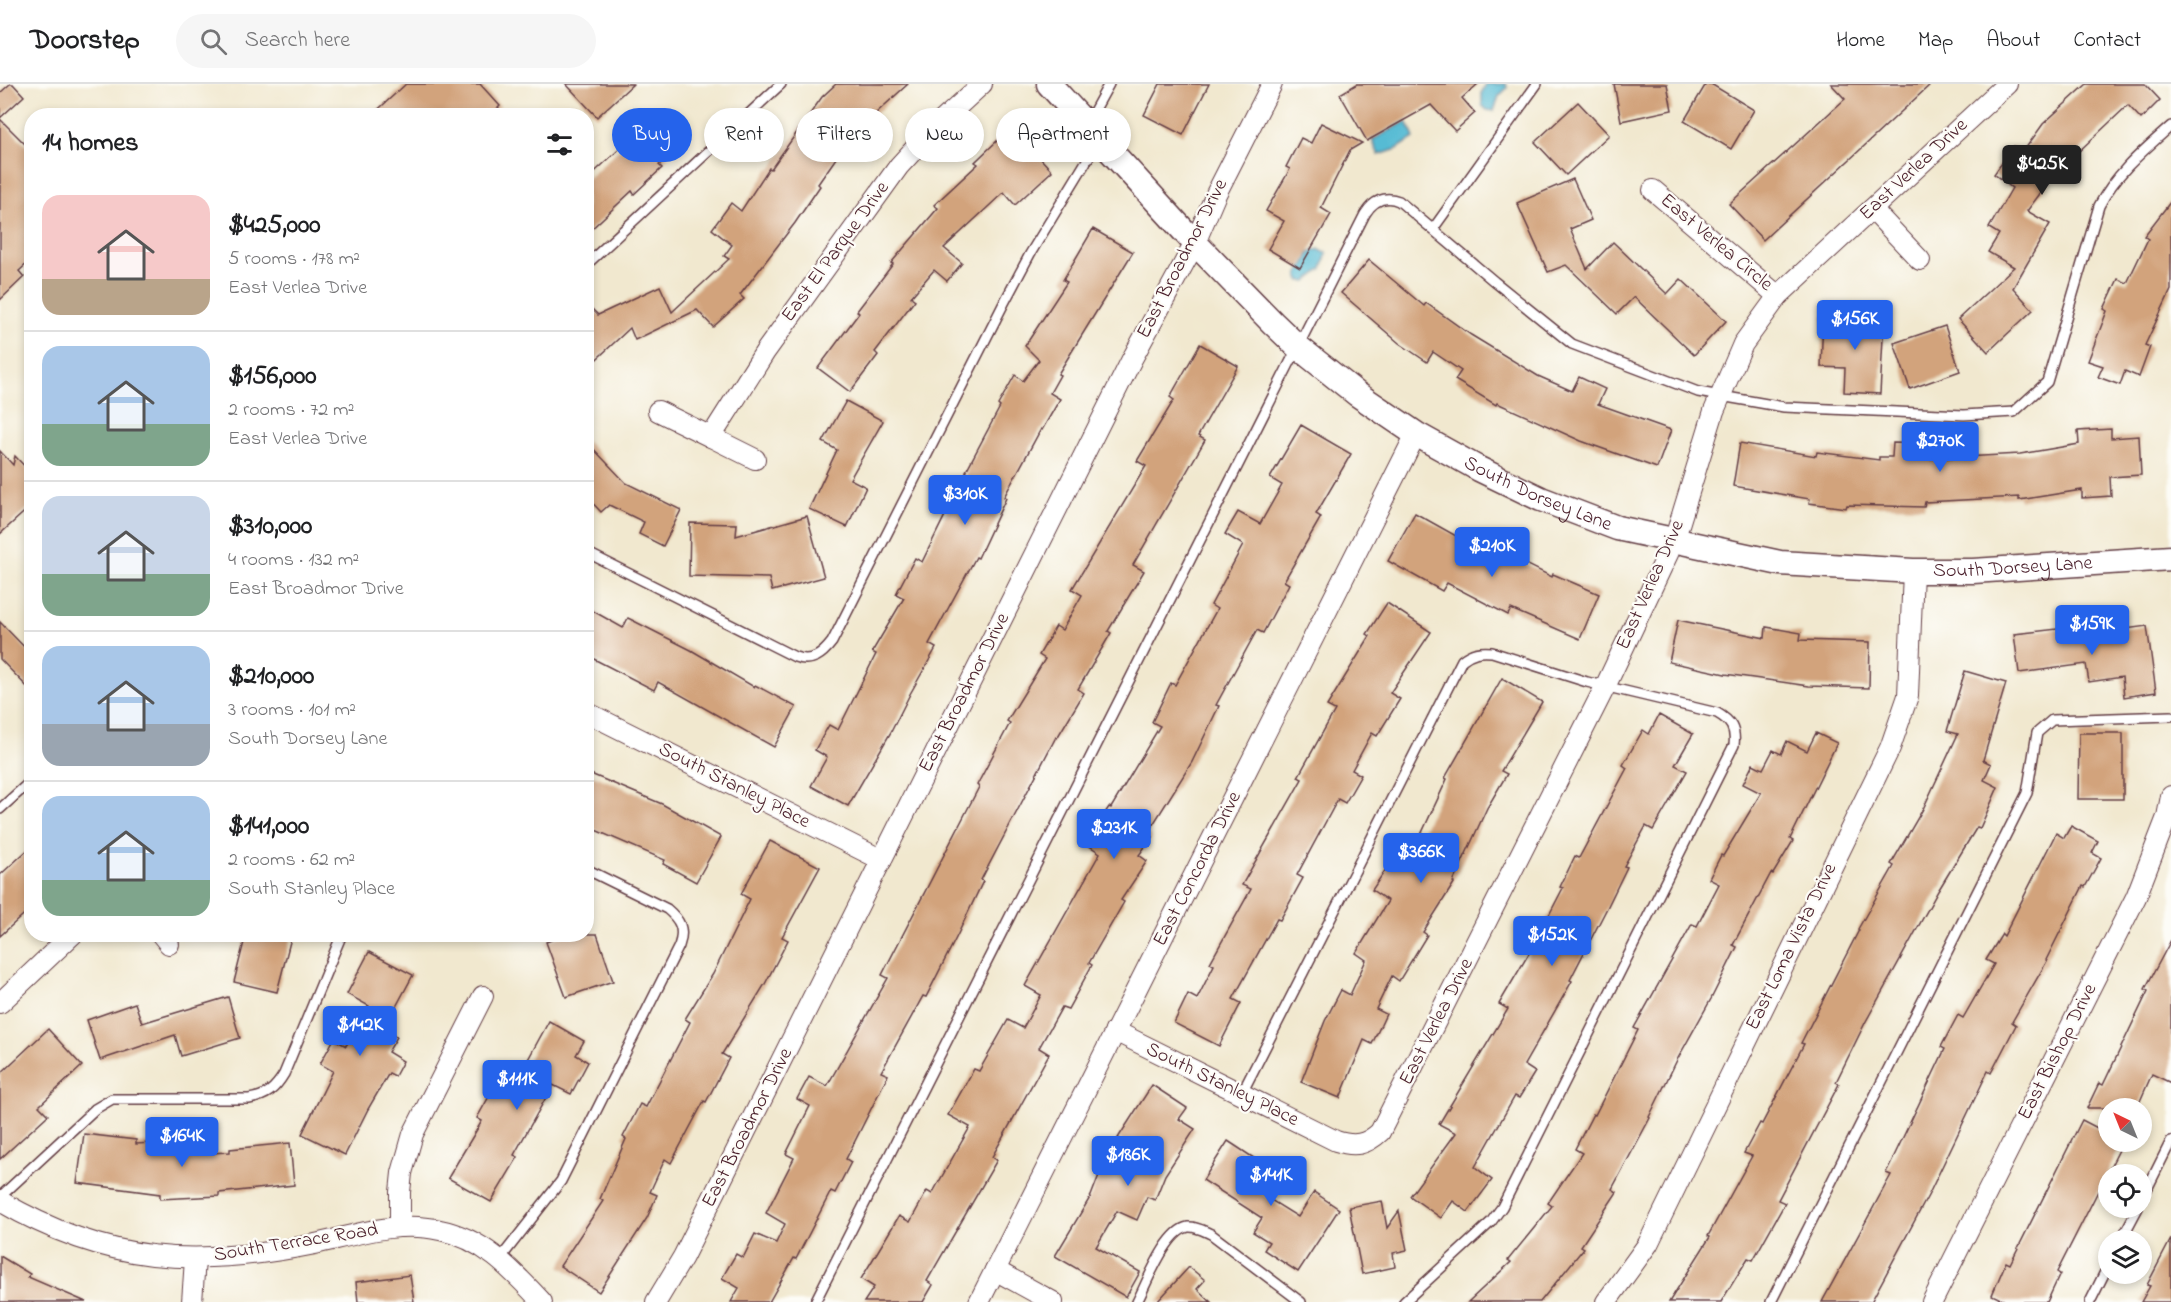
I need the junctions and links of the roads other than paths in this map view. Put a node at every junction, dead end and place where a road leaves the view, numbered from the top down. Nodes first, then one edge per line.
1 (781, 84) edge
2 (982, 84) edge
3 (1049, 84) edge
4 (1109, 84) edge
5 (1272, 84) edge
6 (1537, 84) edge
7 (2007, 84) edge
8 (1071, 108) edge
9 (1101, 108) edge
10 (2171, 126) edge
11 (1077, 162) edge
12 (1121, 162) edge
13 (1653, 190) dead end
14 (1872, 209) junction
15 (1433, 229) junction
16 (1195, 243) junction
17 (594, 258) edge
18 (1920, 260) dead end
19 (1778, 296) junction
20 (1298, 347) junction
21 (1720, 396) junction
22 (658, 411) dead end
23 (1416, 434) junction
24 (711, 437) junction
25 (755, 459) dead end
26 (1674, 541) junction
27 (594, 556) edge
28 (2171, 558) edge
29 (1913, 571) junction
30 (1605, 687) junction
31 (594, 716) edge
32 (2171, 716) edge
33 (24, 787) edge
34 (2171, 796) edge
35 (0, 809) edge
36 (882, 860) junction
37 (594, 873) edge
38 (65, 942) edge
39 (339, 942) edge
40 (483, 996) dead end
41 (0, 1003) edge
42 (1115, 1031) junction
43 (1242, 1095) junction
44 (2171, 1141) edge
45 (1364, 1144) joint
46 (2152, 1179) edge
47 (0, 1199) edge
48 (400, 1227) junction
49 (195, 1259) junction
50 (500, 1259) junction
51 (995, 1270) junction
52 (2099, 1284) edge
53 (192, 1302) edge
54 (542, 1302) edge
55 (656, 1302) edge
56 (815, 1302) edge
57 (979, 1302) edge
58 (1053, 1302) edge
59 (1137, 1302) edge
60 (1301, 1302) edge
61 (1404, 1302) edge
62 (1606, 1302) edge
63 (1771, 1302) edge
64 (1932, 1302) edge
65 (2090, 1302) edge

1 - 17 lane
2 - 24 street, East El Parque Drive
3 - 8 street, South Dorsey Lane
4 - 9 lane
5 - 16 street, East Broadmor Drive
6 - 15 lane
7 - 14 street, East Verlea Drive
10 - 21 lane
11 - 27 lane
12 - 16 street, South Dorsey Lane
13 - 19 street, East Verlea Circle
14 - 18 street
14 - 19 street, East Verlea Drive
15 - 20 lane
15 - 21 lane
16 - 20 street, South Dorsey Lane
16 - 36 street, East Broadmor Drive
19 - 21 street, East Verlea Drive
20 - 23 street, South Dorsey Lane
20 - 56 lane
21 - 26 street, East Verlea Drive
22 - 24 street
23 - 26 street, South Dorsey Lane
23 - 42 street, East Concorda Drive
24 - 25 street
26 - 29 street, South Dorsey Lane
26 - 30 street, East Verlea Drive
28 - 29 street, South Dorsey Lane
29 - 62 street, East Loma Vista Drive
30 - 43 lane
30 - 45 street, East Verlea Drive
30 - 61 lane
31 - 36 street, South Stanley Place
32 - 63 lane
33 - 35 lane
34 - 64 street, East Bishop Drive
36 - 55 street, East Broadmor Drive
37 - 50 lane
38 - 41 street
39 - 47 lane
40 - 48 street
42 - 43 street, South Stanley Place
42 - 51 street, East Concorda Drive
43 - 45 street, South Stanley Place
44 - 46 lane
47 - 49 street, South Terrace Road
48 - 49 street, South Terrace Road
48 - 50 street, South Terrace Road
49 - 53 street
50 - 54 street, South Terrace Road
51 - 57 street, East Concorda Drive
51 - 58 street
52 - 65 lane
59 - 60 lane

